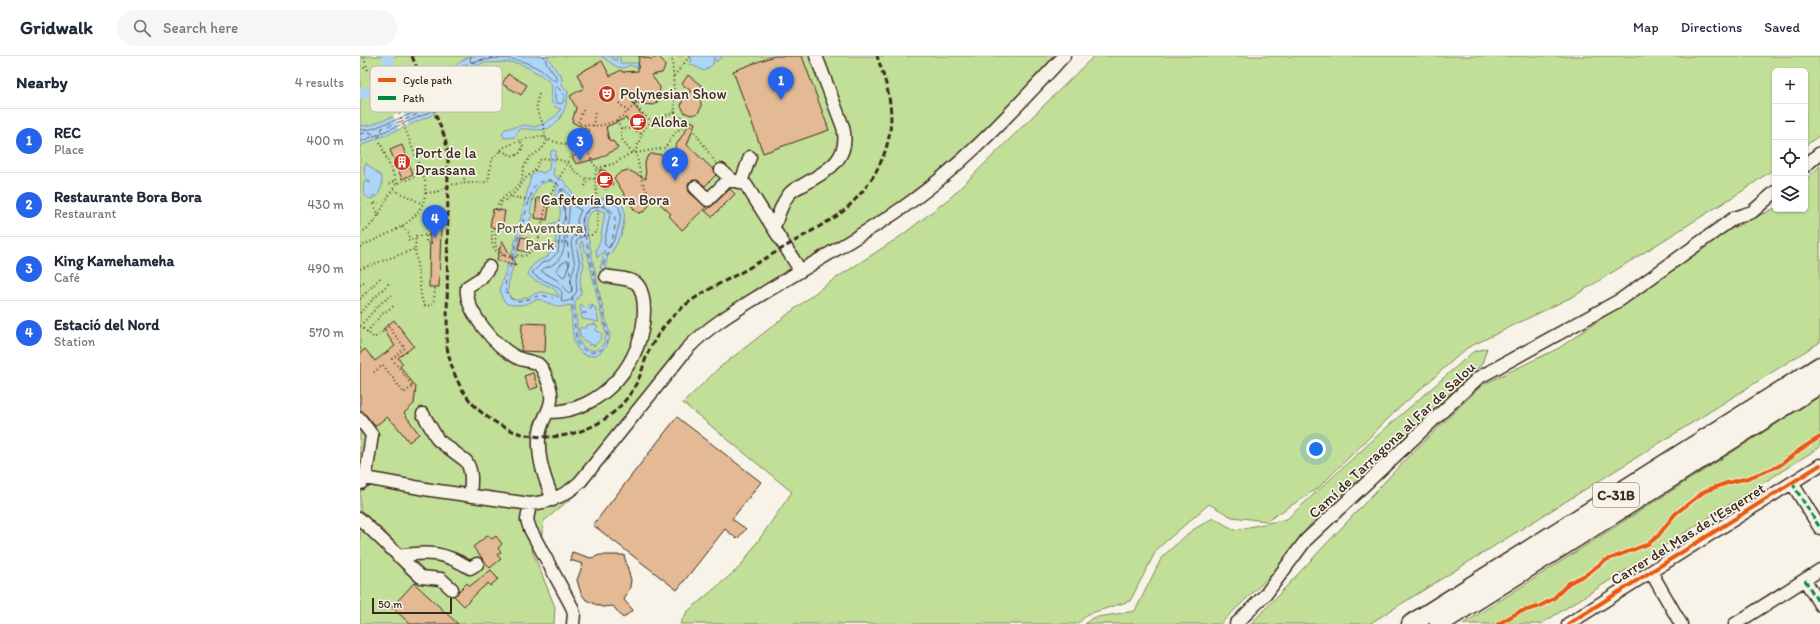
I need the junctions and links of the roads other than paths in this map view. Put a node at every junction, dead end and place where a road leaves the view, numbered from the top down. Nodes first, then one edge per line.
1 (816, 56) edge
2 (1064, 56) edge
3 (1820, 153) edge
4 (750, 157) dead end
5 (1808, 163) edge
6 (719, 168) road end
7 (736, 181) junction
8 (695, 187) dead end
9 (1772, 195) edge
10 (774, 227) junction
11 (489, 267) dead end
12 (800, 270) junction
13 (606, 276) dead end
14 (1820, 366) edge
15 (1820, 384) edge
16 (548, 412) junction
17 (423, 414) dead end
18 (360, 419) edge
19 (1820, 465) edge
20 (362, 480) edge
21 (1792, 483) junction
22 (470, 495) junction
23 (553, 500) junction
24 (530, 504) junction
25 (360, 519) edge
26 (1820, 528) edge
27 (398, 556) junction
28 (477, 564) dead end
29 (1820, 570) edge
30 (1651, 572) junction
31 (1804, 580) junction
32 (452, 589) dead end
33 (1820, 605) edge
34 (574, 624) edge
35 (1236, 624) edge
36 (1411, 624) edge
37 (1439, 624) edge
38 (1568, 624) edge
39 (1681, 624) edge
40 (1735, 624) edge

1 - 10 street
2 - 12 street
3 - 5 street
4 - 7 street
6 - 7 street
7 - 8 street
7 - 10 street
9 - 35 street, Camí de Tarragona al Far de Salou
10 - 12 street
11 - 16 street
12 - 23 street
13 - 16 street
14 - 36 highway, C-31B
15 - 37 highway, C-31B
16 - 23 street
17 - 22 street
18 - 20 street
19 - 21 street, Carrer del Mas de l'Esqerret
20 - 22 street
21 - 26 street
21 - 30 street, Carrer del Mas de l'Esqerret
22 - 24 street
23 - 24 street
24 - 34 street
25 - 27 street
27 - 28 street
27 - 32 street
29 - 31 street
30 - 38 street, Carrer del Mas de l'Esqerret
30 - 39 street
31 - 33 street
31 - 40 street

